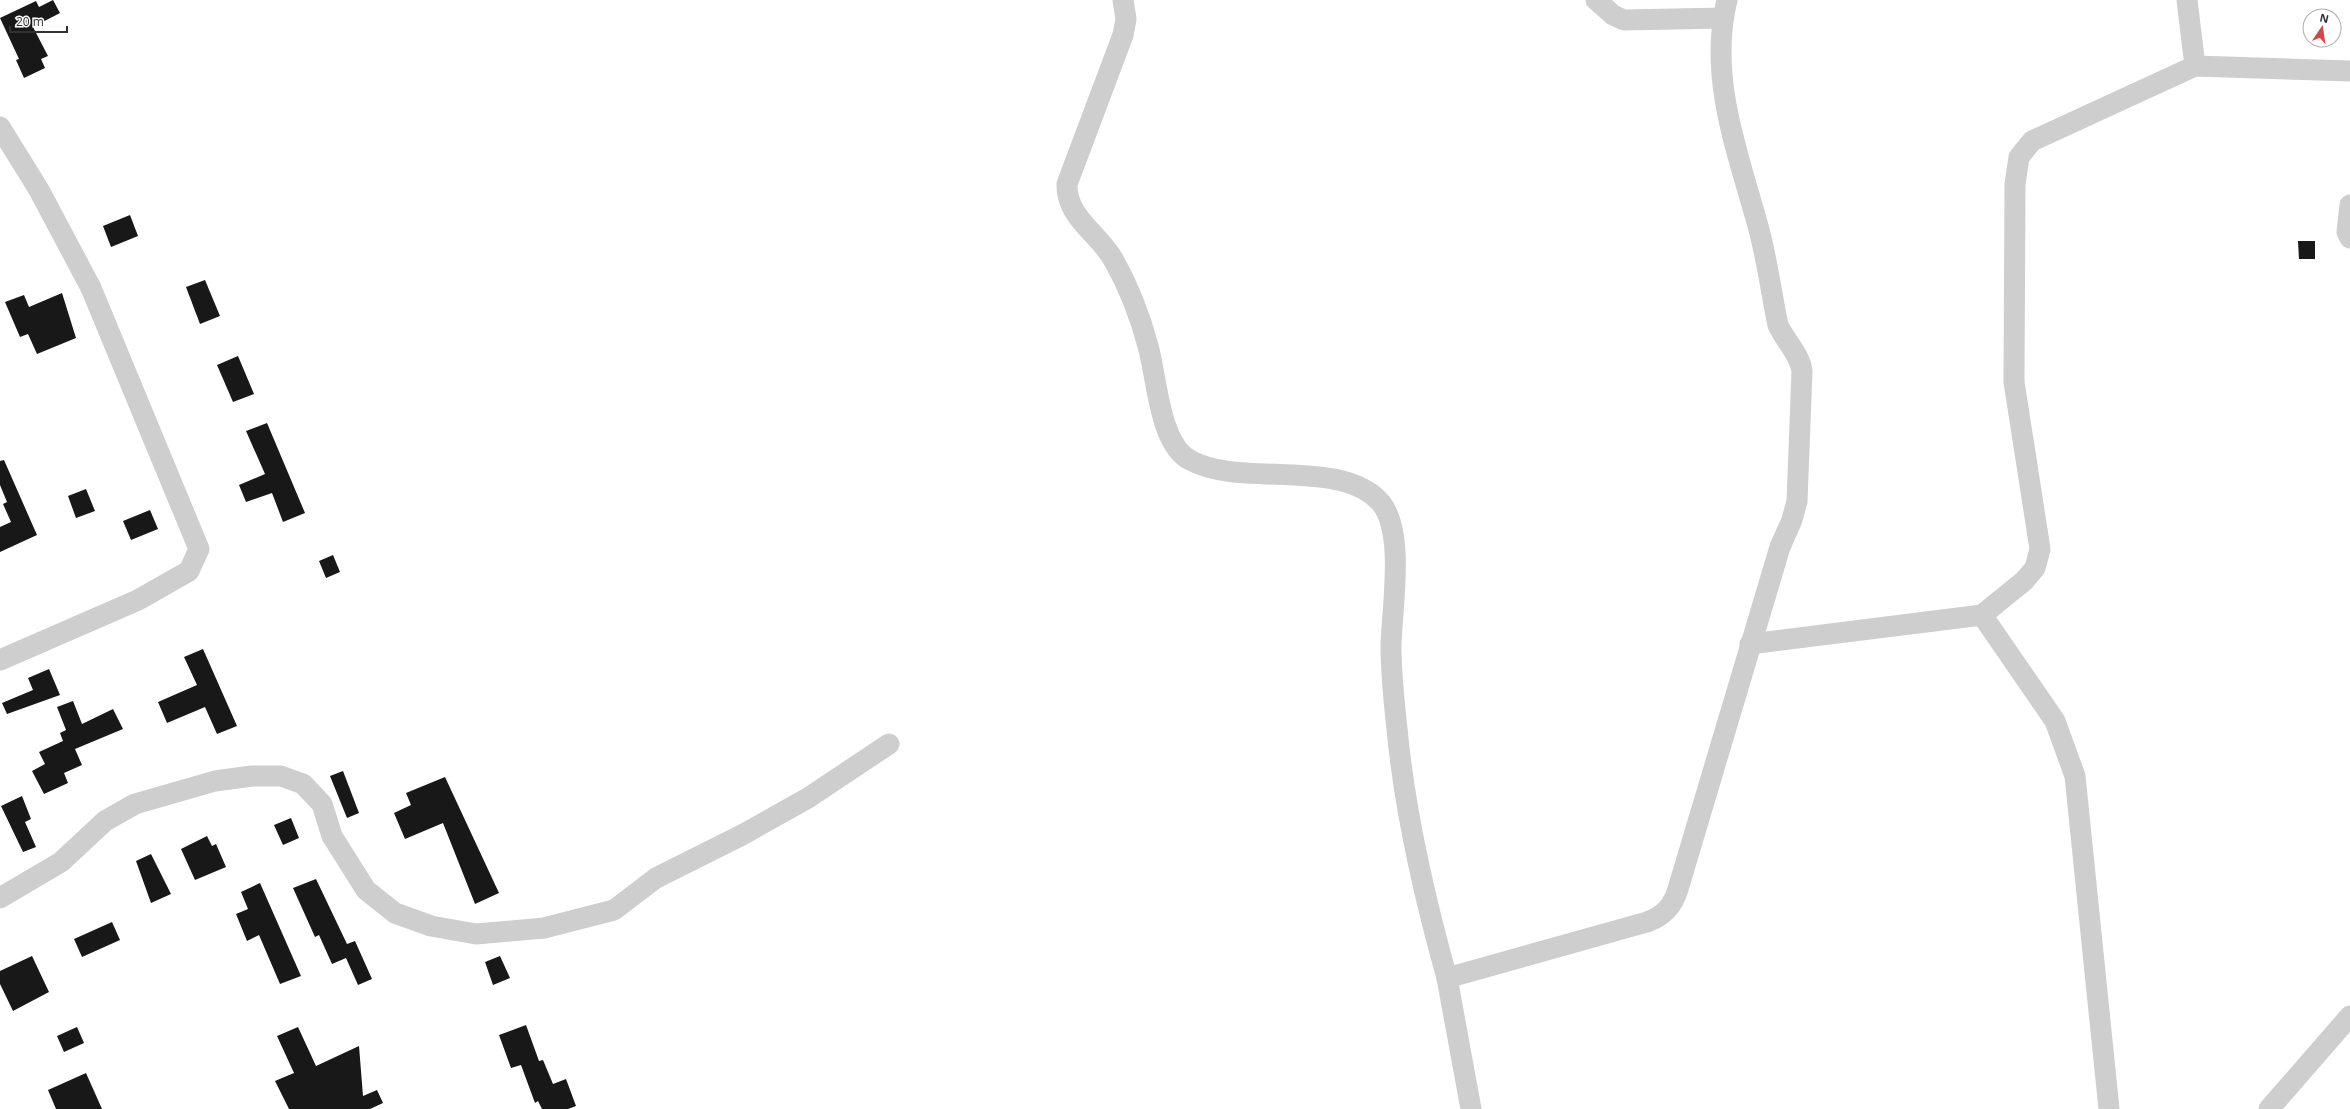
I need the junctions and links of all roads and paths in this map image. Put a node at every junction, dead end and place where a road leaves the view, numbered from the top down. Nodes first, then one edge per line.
1 (1124, 0) edge
2 (1596, 0) edge
3 (2186, 0) edge
4 (1725, 9) edge
5 (2195, 66) junction
6 (2350, 71) edge
7 (0, 127) edge
8 (2350, 205) edge
9 (2350, 238) edge
10 (1982, 615) junction
11 (1750, 644) junction
12 (0, 660) edge
13 (889, 744) dead end
14 (0, 898) edge
15 (1447, 978) junction
16 (2350, 1016) edge
17 (1471, 1109) edge
18 (2109, 1109) edge
19 (2268, 1109) edge

1 - 15 street
2 - 4 street
3 - 5 street
4 - 11 street
5 - 6 street
5 - 10 street
7 - 12 street
8 - 9 street
10 - 11 street
10 - 18 street
11 - 15 street
13 - 14 street
15 - 17 street
16 - 19 street

